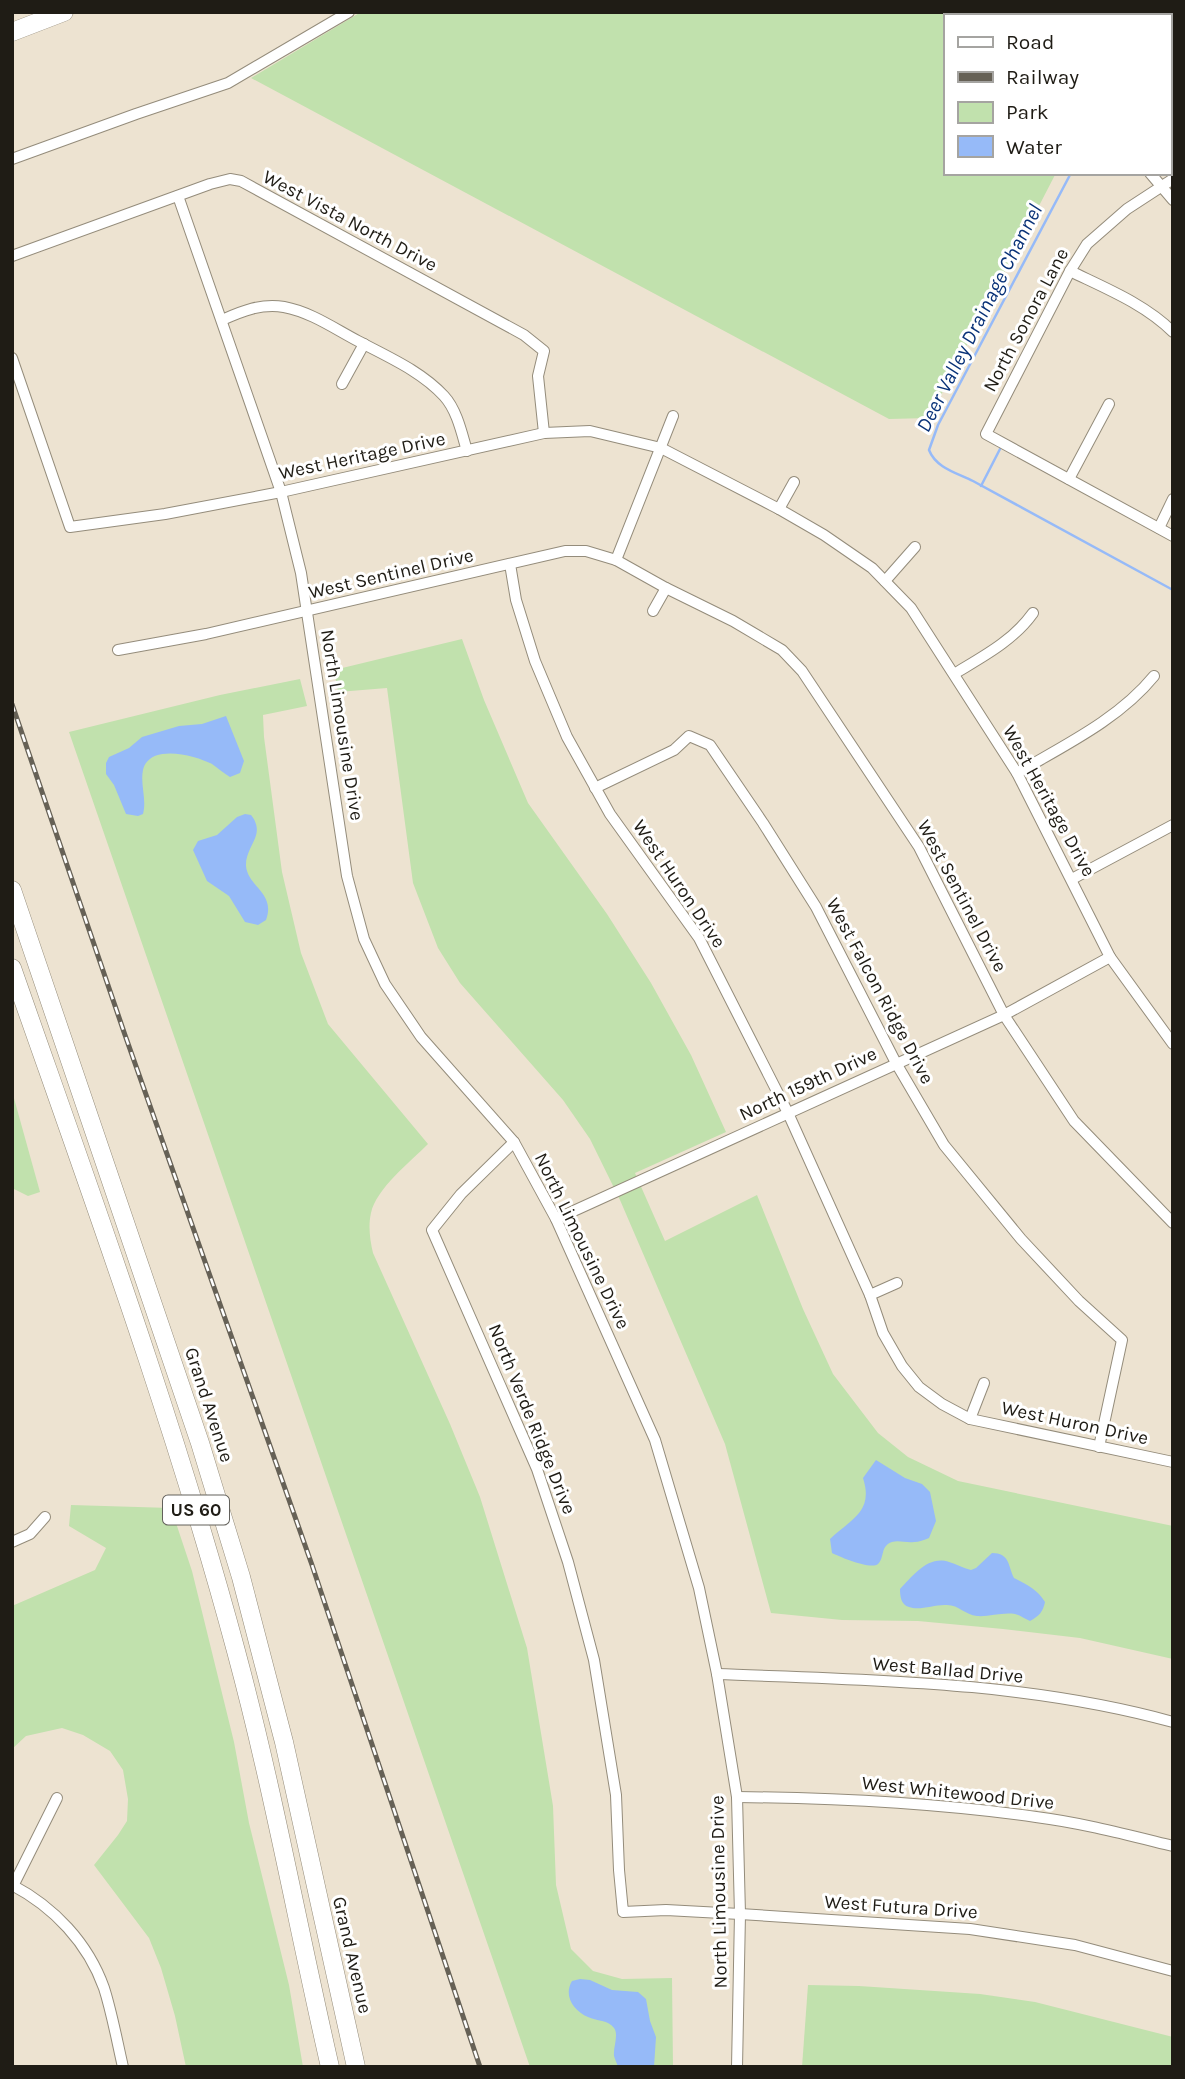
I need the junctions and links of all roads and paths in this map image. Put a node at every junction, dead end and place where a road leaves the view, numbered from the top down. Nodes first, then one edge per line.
1 (64, 12) edge
2 (348, 12) edge
3 (12, 32) edge
4 (12, 159) edge
5 (1152, 175) edge
6 (1173, 180) edge
7 (1163, 187) junction
8 (178, 196) junction
9 (1173, 200) edge
10 (12, 256) edge
11 (1070, 271) junction
12 (222, 320) junction
13 (1173, 332) edge
14 (364, 344) junction
15 (12, 358) edge
16 (342, 384) dead end
17 (1109, 404) dead end
18 (673, 416) dead end
19 (544, 433) junction
20 (661, 448) junction
21 (467, 451) junction
22 (1069, 479) junction
23 (794, 482) dead end
24 (281, 492) junction
25 (1173, 499) edge
26 (779, 509) junction
27 (1158, 528) junction
28 (1173, 536) edge
29 (915, 547) dead end
30 (616, 560) junction
31 (510, 564) junction
32 (885, 581) junction
33 (666, 588) junction
34 (653, 611) dead end
35 (307, 612) junction
36 (1033, 613) dead end
37 (118, 650) dead end
38 (954, 674) junction
39 (1154, 676) dead end
40 (1017, 772) junction
41 (594, 788) junction
42 (1173, 825) edge
43 (1072, 879) junction
44 (12, 890) edge
45 (1110, 957) junction
46 (12, 968) edge
47 (1004, 1015) junction
48 (1173, 1045) edge
49 (896, 1063) junction
50 (788, 1113) junction
51 (514, 1142) junction
52 (556, 1219) junction
53 (1173, 1223) edge
54 (897, 1283) dead end
55 (870, 1295) junction
56 (984, 1383) dead end
57 (970, 1419) junction
58 (1099, 1447) junction
59 (1173, 1462) edge
60 (45, 1517) dead end
61 (12, 1542) edge
62 (717, 1674) junction
63 (1173, 1722) edge
64 (737, 1797) junction
65 (57, 1798) dead end
66 (1173, 1846) edge
67 (13, 1886) edge
68 (623, 1912) joint
69 (740, 1914) junction
70 (1173, 1971) edge
71 (124, 2067) edge
72 (330, 2067) edge
73 (356, 2067) edge
74 (737, 2067) edge

1 - 3 highway
2 - 4 street
5 - 7 street
6 - 7 street, North Sonora Lane
7 - 9 street
7 - 11 street, North Sonora Lane
8 - 10 street, West Vista North Drive
8 - 12 street, North Limousine Drive
8 - 19 street, West Vista North Drive
11 - 13 street
11 - 22 street, North Sonora Lane
12 - 14 street
12 - 24 street, North Limousine Drive
14 - 16 street
14 - 21 street
15 - 24 street, West Heritage Drive
17 - 22 street
18 - 20 street
19 - 20 street, West Heritage Drive
19 - 21 street, West Heritage Drive
20 - 26 street, West Heritage Drive
20 - 30 street
21 - 24 street, West Heritage Drive
22 - 27 street
23 - 26 street
24 - 35 street, North Limousine Drive
25 - 27 street
26 - 32 street, West Heritage Drive
27 - 28 street
29 - 32 street
30 - 31 street, West Sentinel Drive
30 - 33 street, West Sentinel Drive
31 - 35 street, West Sentinel Drive
31 - 41 street, West Huron Drive
32 - 38 street, West Heritage Drive
33 - 34 street
33 - 47 street, West Sentinel Drive
35 - 37 street, West Sentinel Drive
35 - 51 street, North Limousine Drive
36 - 38 street
38 - 40 street, West Heritage Drive
39 - 40 street
40 - 43 street, West Heritage Drive
41 - 49 street, West Falcon Ridge Drive
41 - 50 street, West Huron Drive
42 - 43 street
43 - 45 street, West Heritage Drive
44 - 73 highway, Grand Avenue / US 60
45 - 47 street, North 159th Drive
45 - 48 street, West Heritage Drive
46 - 72 highway, US 60
47 - 49 street, North 159th Drive
47 - 53 street, West Sentinel Drive
49 - 50 street, North 159th Drive
49 - 58 street, West Falcon Ridge Drive
50 - 52 street, North 159th Drive
50 - 55 street, West Huron Drive
51 - 52 street, North Limousine Drive
51 - 68 street, North Verde Ridge Drive
52 - 62 street, North Limousine Drive
54 - 55 street
55 - 57 street, West Huron Drive
56 - 57 street, West Huron Drive
57 - 58 street, West Huron Drive
58 - 59 street, West Huron Drive
60 - 61 street
62 - 63 street, West Ballad Drive
62 - 64 street, North Limousine Drive
64 - 66 street, West Whitewood Drive
64 - 69 street, North Limousine Drive
65 - 67 street
67 - 71 street
68 - 69 street, West Futura Drive
69 - 70 street, West Futura Drive
69 - 74 street, North Limousine Drive

